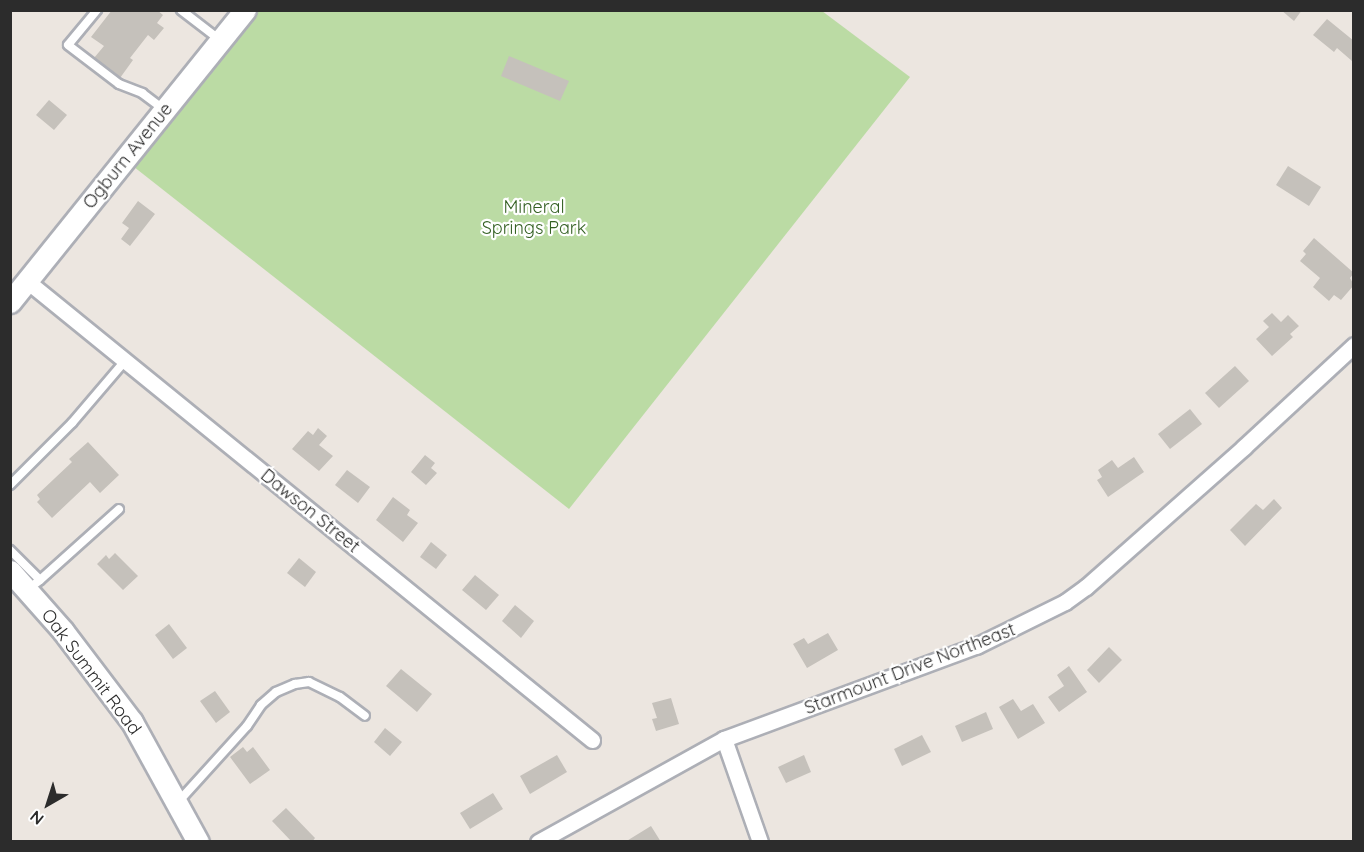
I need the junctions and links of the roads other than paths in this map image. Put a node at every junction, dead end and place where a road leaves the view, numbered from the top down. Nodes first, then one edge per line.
1 (97, 10) edge
2 (182, 10) edge
3 (245, 10) edge
4 (221, 41) junction
5 (165, 110) junction
6 (27, 281) junction
7 (10, 302) edge
8 (1353, 345) edge
9 (125, 361) junction
10 (10, 485) edge
11 (118, 509) dead end
12 (10, 550) edge
13 (10, 571) edge
14 (34, 585) junction
15 (365, 716) dead end
16 (724, 739) junction
17 (592, 740) dead end
18 (178, 802) junction
19 (198, 842) edge
20 (538, 842) edge
21 (760, 842) edge

1 - 5 lane
2 - 4 lane
3 - 4 street, Ogburn Avenue
4 - 5 street, Ogburn Avenue
5 - 6 street, Ogburn Avenue
6 - 7 street, Ogburn Avenue
6 - 9 street, Dawson Street
8 - 16 street, Starmount Drive Northeast
9 - 10 lane
9 - 17 street, Dawson Street
11 - 14 lane
12 - 14 lane
13 - 14 street, Oak Summit Road
14 - 18 street, Oak Summit Road
15 - 18 lane
16 - 20 street, Starmount Drive Northeast
16 - 21 street
18 - 19 street, Oak Summit Road

